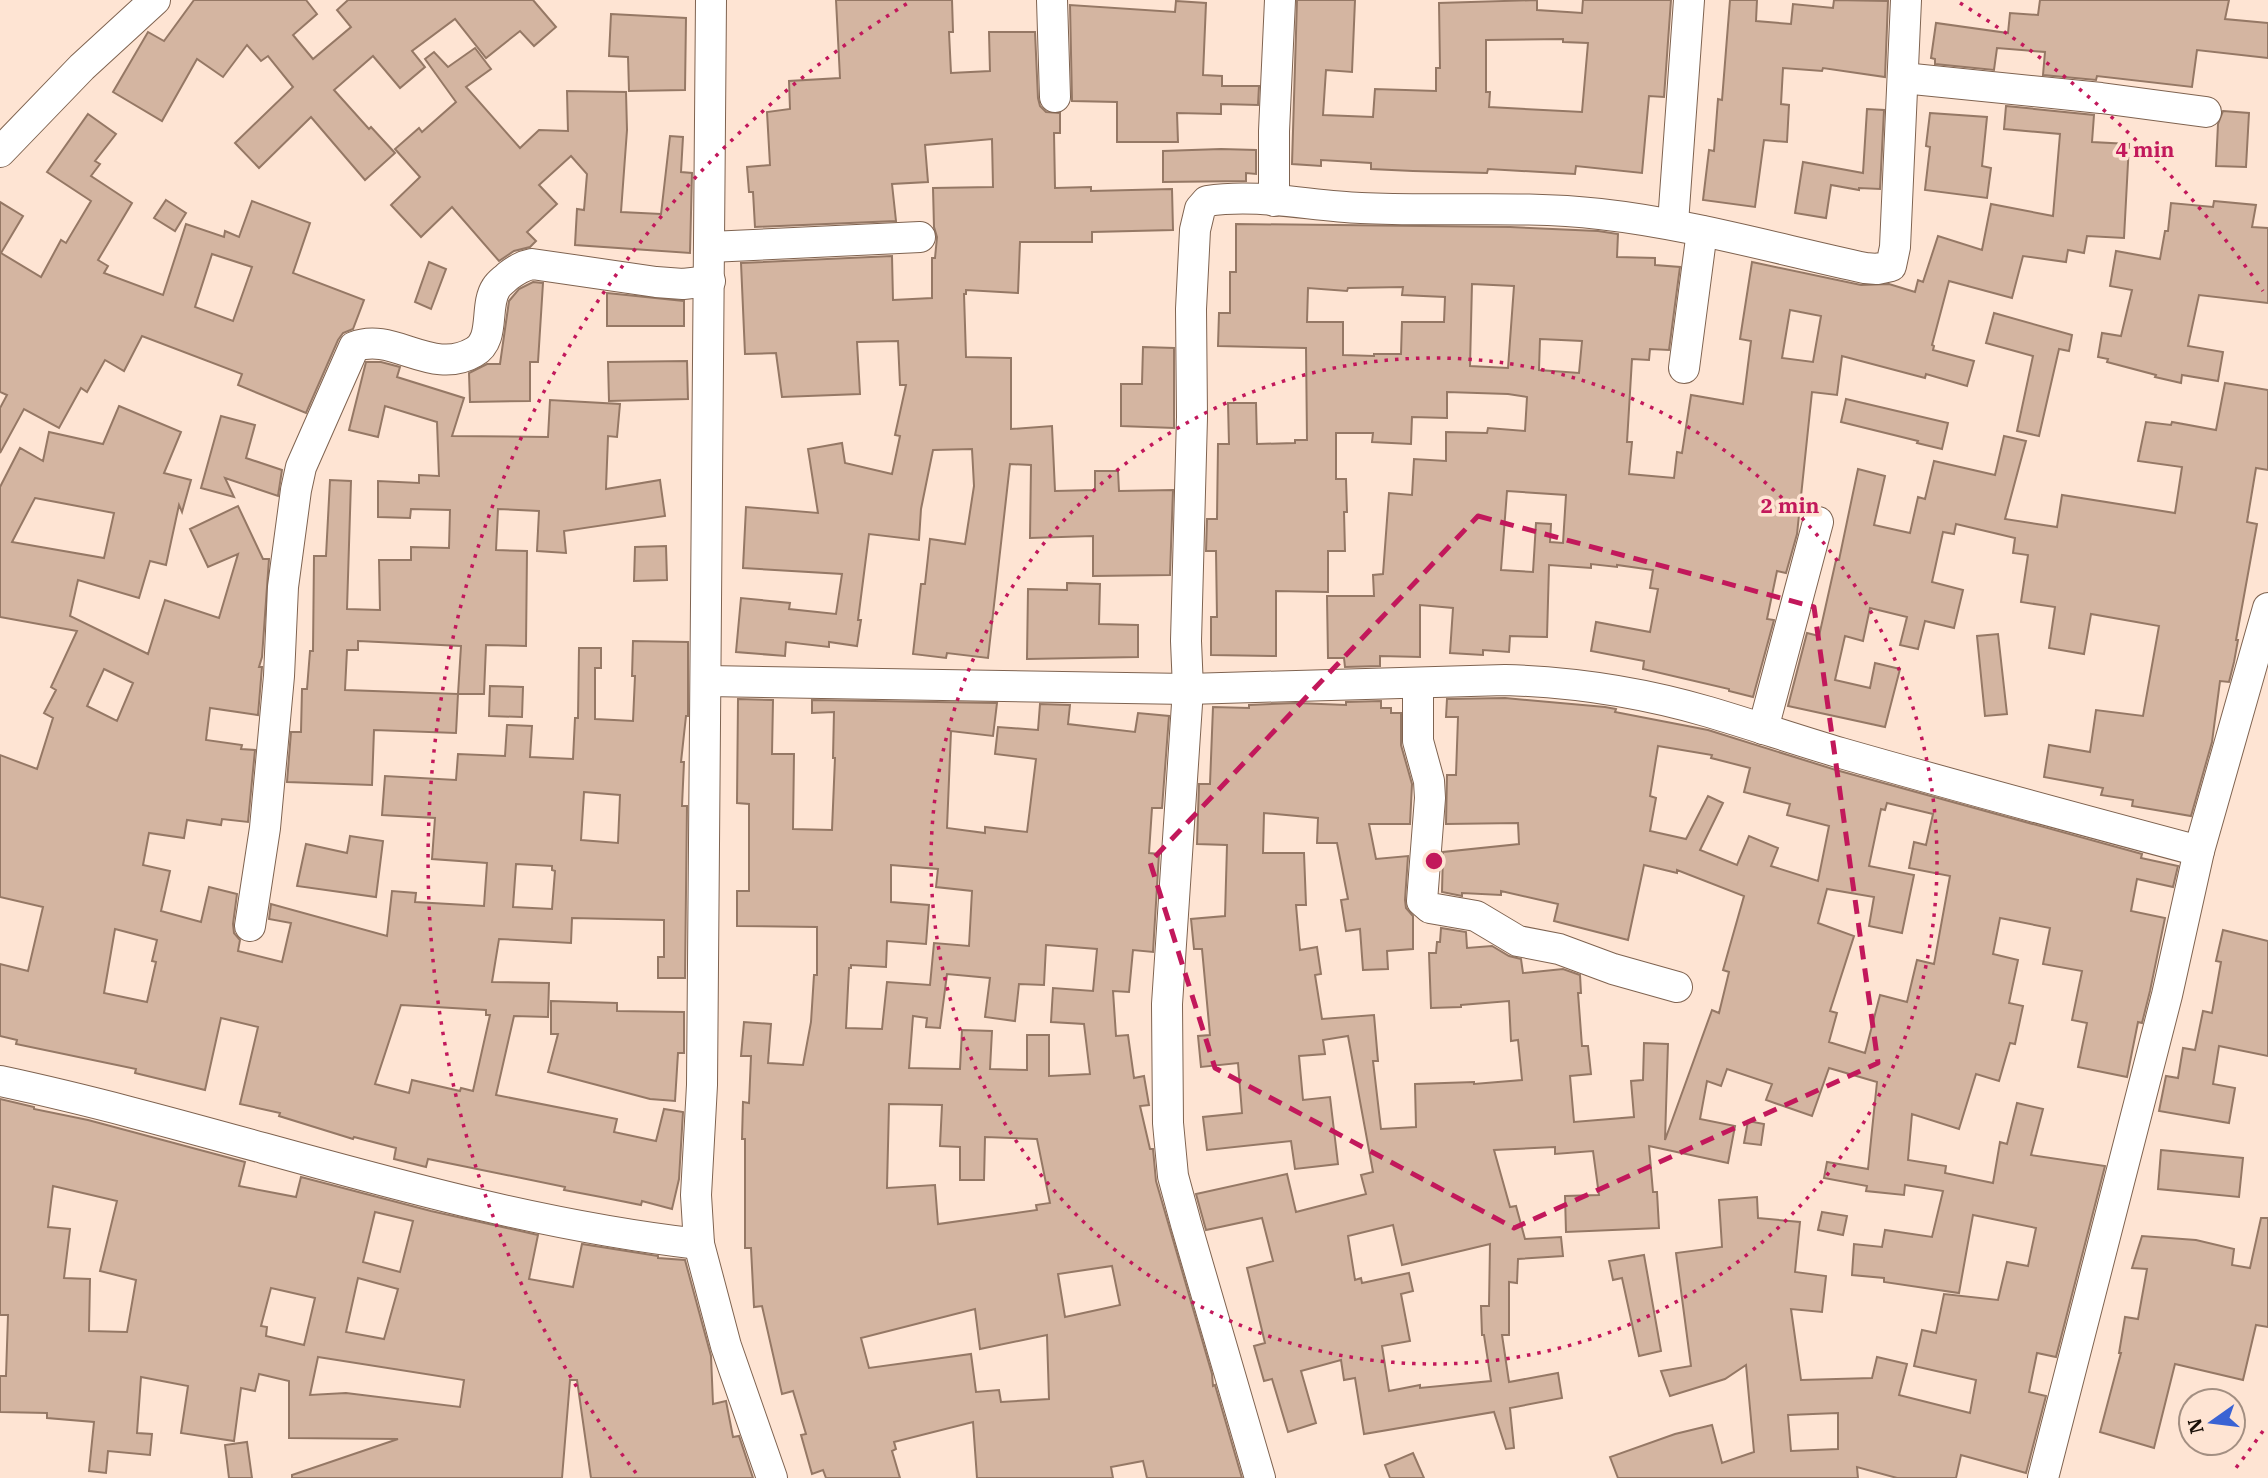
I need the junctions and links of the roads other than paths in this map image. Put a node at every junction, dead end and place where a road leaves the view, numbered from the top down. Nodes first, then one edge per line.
1 (155, 0) edge
2 (711, 0) edge
3 (1052, 0) edge
4 (1280, 0) edge
5 (1689, 0) edge
6 (1906, 0) edge
7 (1903, 78) junction
8 (1055, 97) dead end
9 (2206, 112) dead end
10 (0, 152) edge
11 (1274, 201) junction
12 (1687, 227) junction
13 (920, 237) dead end
14 (710, 247) junction
15 (710, 281) junction
16 (1684, 368) dead end
17 (1818, 522) dead end
18 (2268, 608) edge
19 (707, 681) junction
20 (1418, 683) junction
21 (1188, 690) junction
22 (1763, 729) junction
23 (2199, 851) junction
24 (250, 926) dead end
25 (1677, 987) dead end
26 (0, 1081) edge
27 (699, 1244) junction
28 (772, 1478) edge
29 (1260, 1478) edge
30 (2043, 1478) edge

1 - 10 street
2 - 14 street
3 - 8 street
4 - 11 street
5 - 12 street
6 - 7 street
7 - 9 street
7 - 12 street
11 - 12 street
11 - 21 street
12 - 16 street
13 - 14 street
14 - 15 street
15 - 19 street
15 - 24 street
17 - 22 street
18 - 23 street
19 - 21 street
19 - 27 street
20 - 21 street
20 - 22 street
20 - 25 street
21 - 29 street
22 - 23 street
23 - 30 street
26 - 27 street
27 - 28 street

